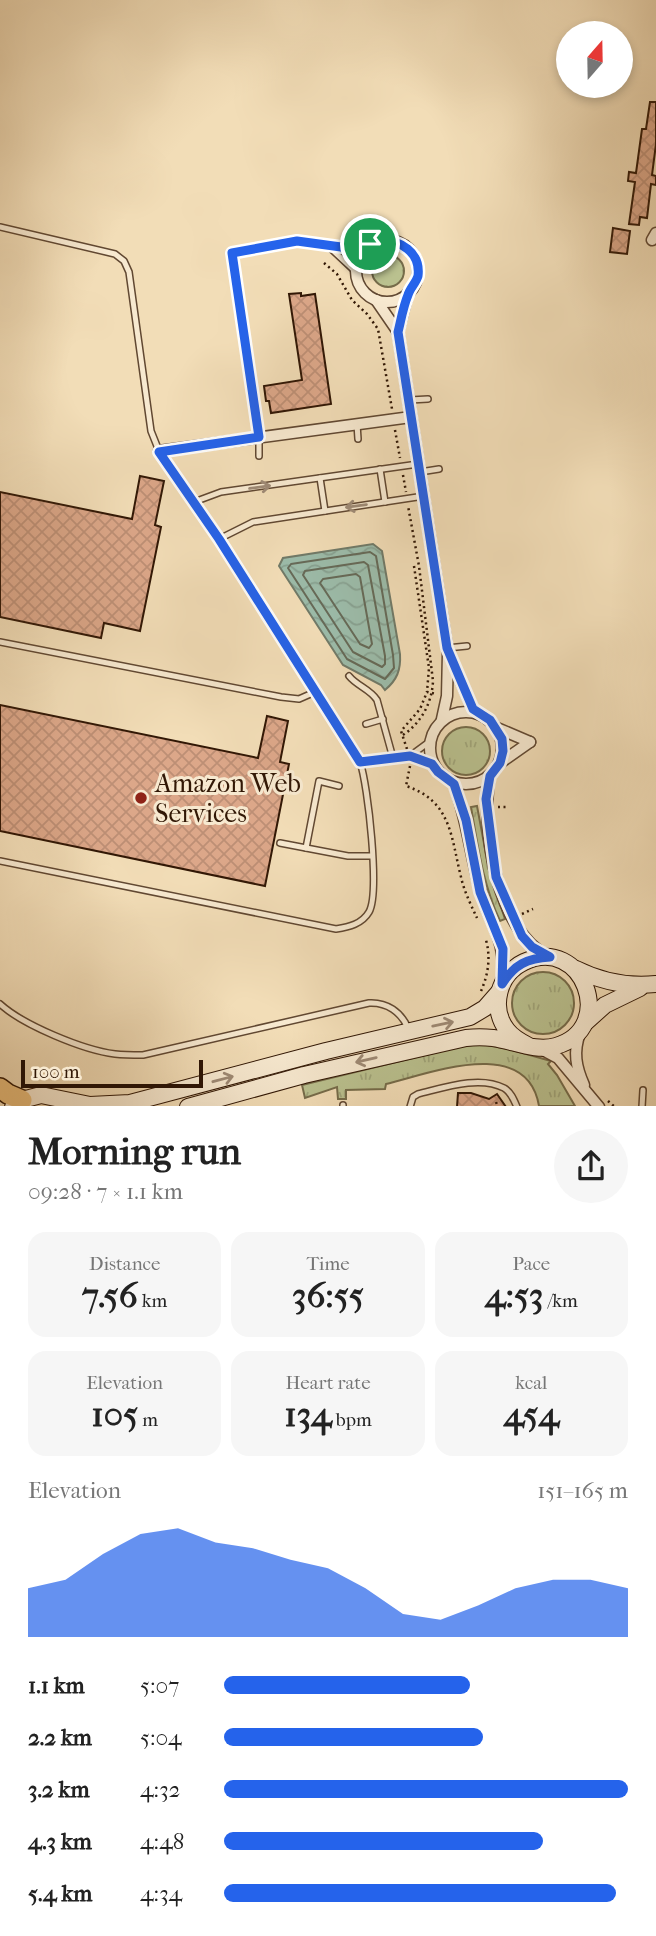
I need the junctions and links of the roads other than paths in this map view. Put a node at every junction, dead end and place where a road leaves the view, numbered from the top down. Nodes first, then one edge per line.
1 (0, 227) edge
2 (327, 245) junction
3 (363, 250) junction
4 (356, 272) junction
5 (408, 293) junction
6 (376, 300) junction
7 (398, 332) junction
8 (428, 399) dead end
9 (409, 400) junction
10 (411, 417) junction
11 (357, 424) junction
12 (259, 437) junction
13 (358, 439) dead end
14 (159, 452) junction
15 (258, 456) dead end
16 (419, 468) junction
17 (380, 469) junction
18 (439, 469) dead end
19 (320, 478) junction
20 (424, 496) junction
21 (194, 502) junction
22 (385, 502) junction
23 (326, 511) junction
24 (219, 539) junction
25 (0, 642) edge
26 (467, 646) dead end
27 (448, 651) junction
28 (349, 676) dead end
29 (315, 692) junction
30 (478, 714) junction
31 (383, 719) junction
32 (442, 719) junction
33 (366, 724) dead end
34 (497, 728) junction
35 (429, 742) junction
36 (409, 756) junction
37 (393, 758) junction
38 (360, 762) junction
39 (500, 763) junction
40 (432, 764) junction
41 (490, 776) junction
42 (454, 784) junction
43 (339, 786) dead end
44 (280, 843) dead end
45 (306, 848) junction
46 (372, 856) junction
47 (0, 861) edge
48 (550, 957) junction
49 (568, 964) junction
50 (655, 984) edge
51 (500, 988) junction
52 (0, 1004) edge
53 (583, 1026) junction
54 (409, 1031) junction
55 (533, 1047) junction
56 (0, 1088) edge
57 (643, 1090) dead end
58 (598, 1101) edge
59 (17, 1103) edge
60 (65, 1103) edge
61 (192, 1106) edge
62 (410, 1106) edge
63 (516, 1106) edge
64 (642, 1106) edge

1 - 14 lane
2 - 3 lane
2 - 4 lane
2 - 12 lane
3 - 4 street
3 - 5 street
4 - 6 street
5 - 6 street
5 - 7 street
6 - 7 street
7 - 9 street
8 - 9 lane
9 - 10 street
10 - 11 street
10 - 16 street
11 - 12 street
11 - 13 lane
12 - 14 street
12 - 15 lane
14 - 21 lane
16 - 17 lane
16 - 18 lane
16 - 20 street
17 - 19 lane
17 - 22 lane
21 -> 19 lane
19 - 23 lane
20 - 22 lane
20 - 27 street
21 - 24 lane
22 -> 23 lane
23 - 24 lane
24 - 29 lane
25 - 29 lane
26 - 27 lane
27 - 30 street
27 - 32 street
28 - 31 lane
29 - 38 lane
30 - 32 street
30 - 34 street
31 - 33 lane
31 - 37 lane
32 - 35 street
34 - 39 street
34 - 39 street
35 - 36 lane
35 - 40 street
36 - 37 lane
36 - 40 lane
37 - 38 lane
38 - 46 lane
39 - 41 street
40 - 42 street
41 - 42 street
41 - 48 street
42 - 51 street
43 - 45 lane
44 - 45 lane
45 - 46 lane
46 - 47 lane
48 - 49 street
48 - 51 street
49 - 50 street
49 - 53 street
50 - 53 street
54 -> 51 street
51 - 55 street
52 - 54 lane
53 - 55 street
53 - 58 street
60 -> 54 street
55 - 58 street
55 -> 61 street
56 - 59 highway
57 - 64 lane
59 - 60 street
62 - 63 lane

